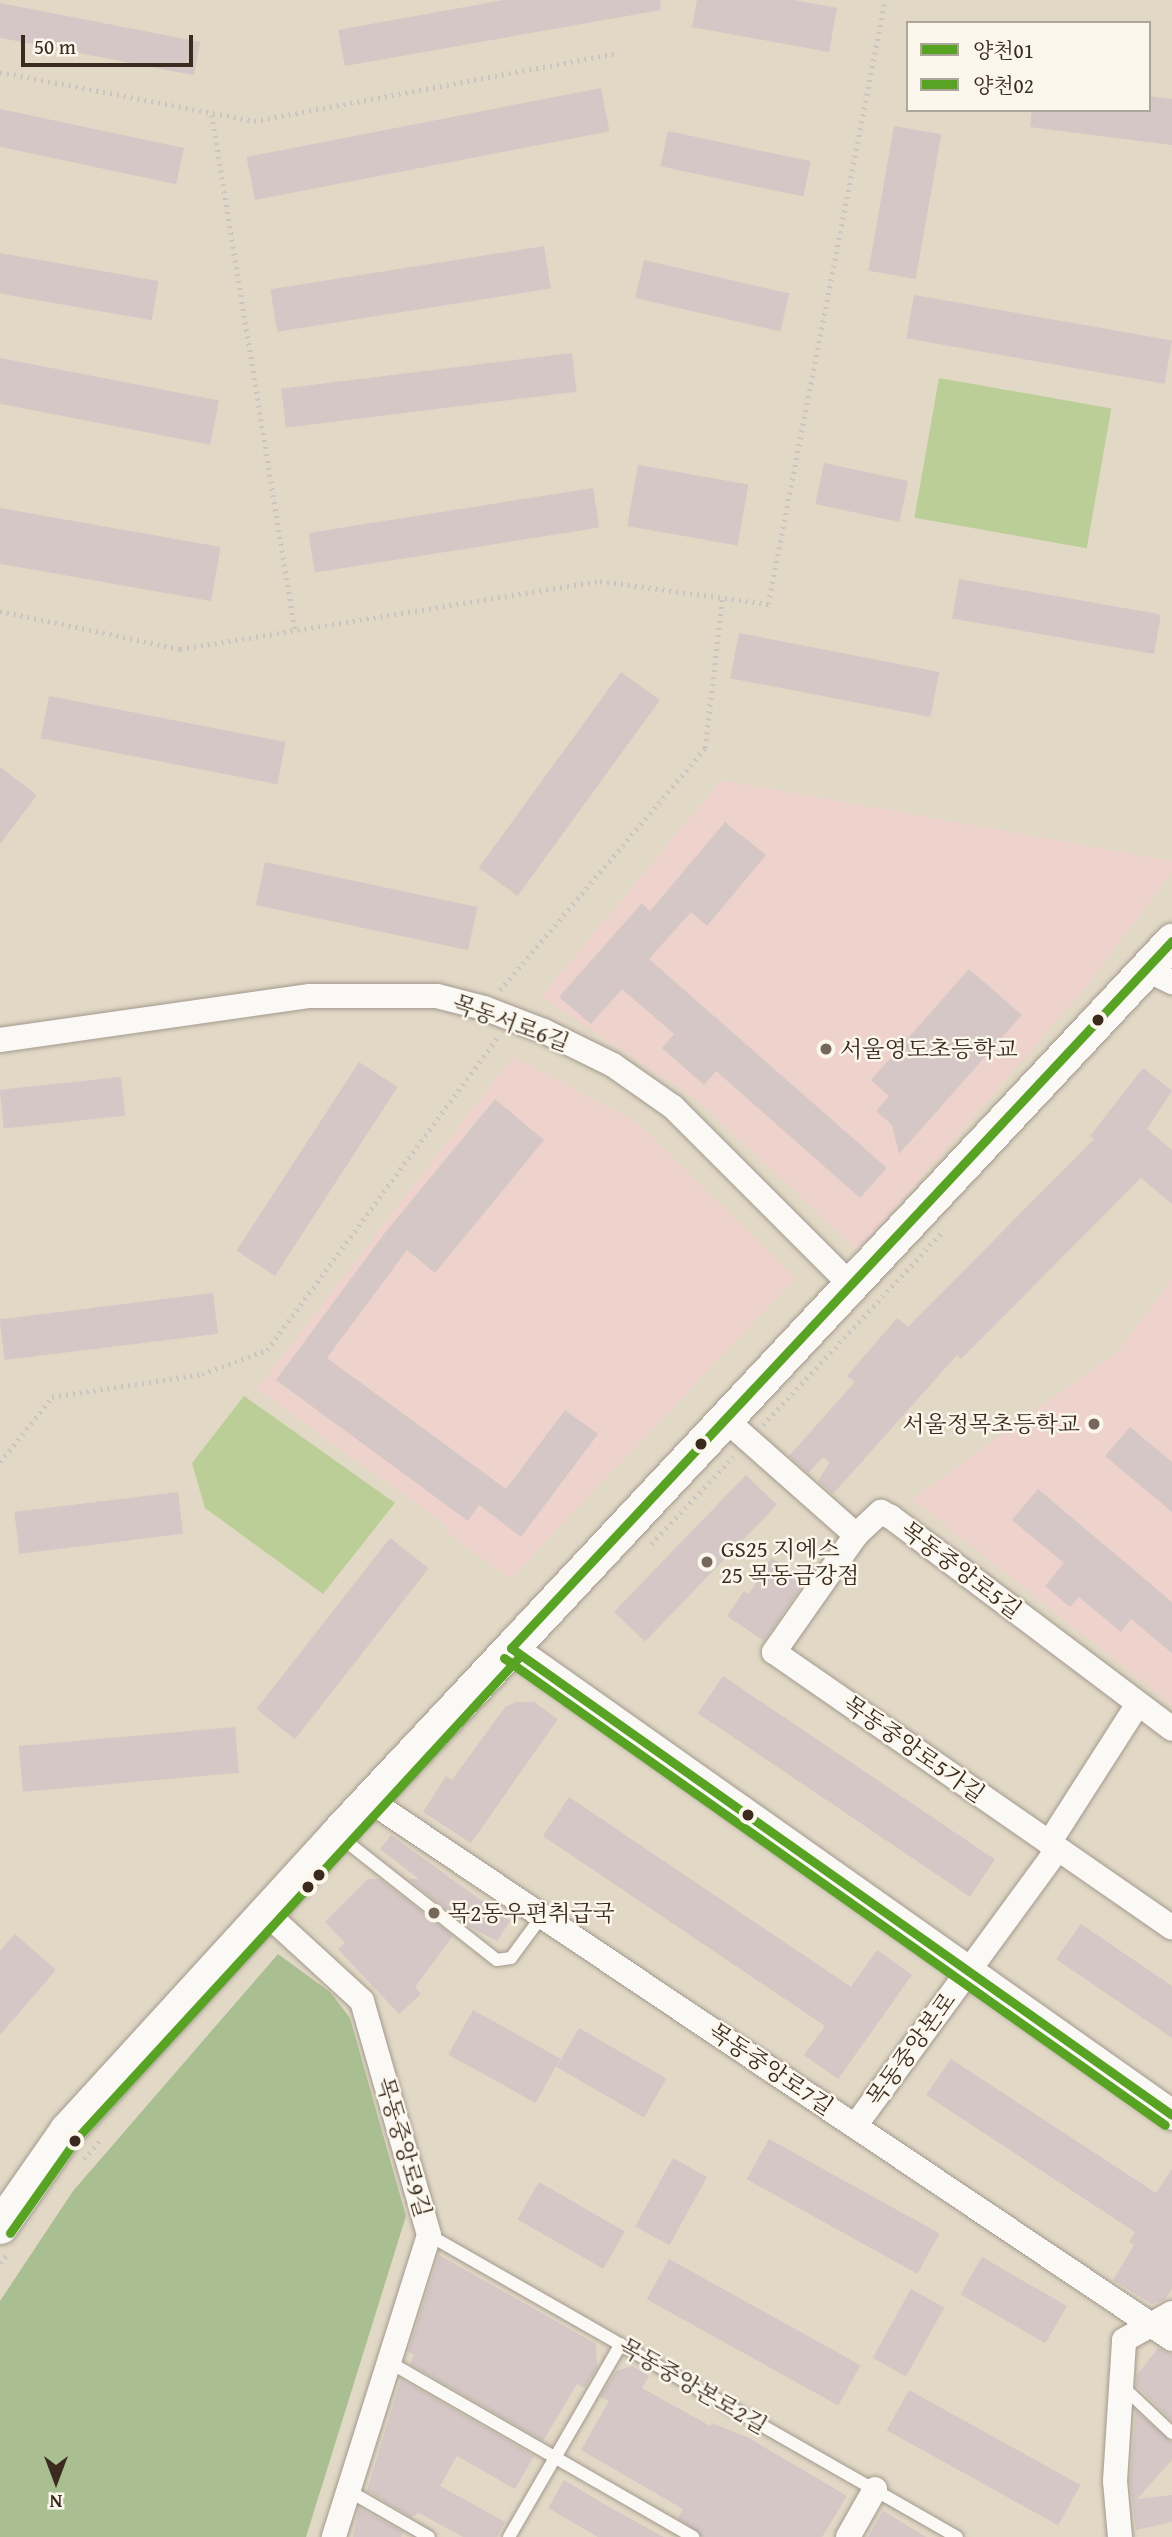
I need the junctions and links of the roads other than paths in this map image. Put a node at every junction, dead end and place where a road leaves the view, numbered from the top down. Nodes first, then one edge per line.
1 (1172, 941) edge
2 (1160, 976) edge
3 (0, 1040) edge
4 (850, 1285) junction
5 (726, 1420) junction
6 (856, 1535) junction
7 (512, 1648) junction
8 (1138, 1704) junction
9 (1172, 1729) edge
10 (369, 1800) junction
11 (337, 1834) junction
12 (1053, 1846) junction
13 (266, 1913) junction
14 (542, 1916) junction
15 (1172, 1928) edge
16 (967, 1971) junction
17 (1172, 2115) edge
18 (855, 2126) junction
19 (0, 2226) edge
20 (429, 2235) junction
21 (1172, 2313) edge
22 (1148, 2323) junction
23 (1172, 2339) edge
24 (621, 2344) junction
25 (389, 2362) junction
26 (1119, 2384) junction
27 (1172, 2433) edge
28 (555, 2458) junction
29 (875, 2489) junction
30 (349, 2491) junction
31 (334, 2537) edge
32 (429, 2537) edge
33 (509, 2537) edge
34 (692, 2537) edge
35 (848, 2537) edge
36 (957, 2537) edge
37 (1120, 2537) edge

1 - 2 main road
2 - 4 main road
3 - 4 street, 목동서로6길
4 - 5 main road
5 - 6 street
5 - 7 main road
6 - 8 street, 목동중앙로5길
6 - 12 street, 목동중앙로5가길
7 - 10 main road
7 - 16 street, 목동중앙본로
8 - 9 street, 목동중앙로5길
8 - 12 street
10 - 11 main road
10 - 14 street, 목동중앙로7길
11 - 13 main road
11 - 14 lane
12 - 15 street, 목동중앙로5가길
12 - 16 street, 목동중앙본로
13 - 19 main road
13 - 20 street, 목동중앙로9길
14 - 18 street, 목동중앙로7길
16 - 17 street, 목동중앙본로
16 - 18 street, 목동중앙본로
18 - 22 street, 목동중앙로7길
20 - 24 lane, 목동중앙본로2길
20 - 25 street, 목동중앙로9길
21 - 22 street
22 - 23 street, 목동중앙로7길
22 - 26 street
24 - 28 lane
24 - 29 lane, 목동중앙본로2길
25 - 28 lane
25 - 30 street, 목동중앙로9길
26 - 27 lane
26 - 37 street
28 - 33 lane
28 - 34 lane
29 - 35 street
29 - 36 lane, 목동중앙본로2길
30 - 31 street, 목동중앙로9길
30 - 32 lane

